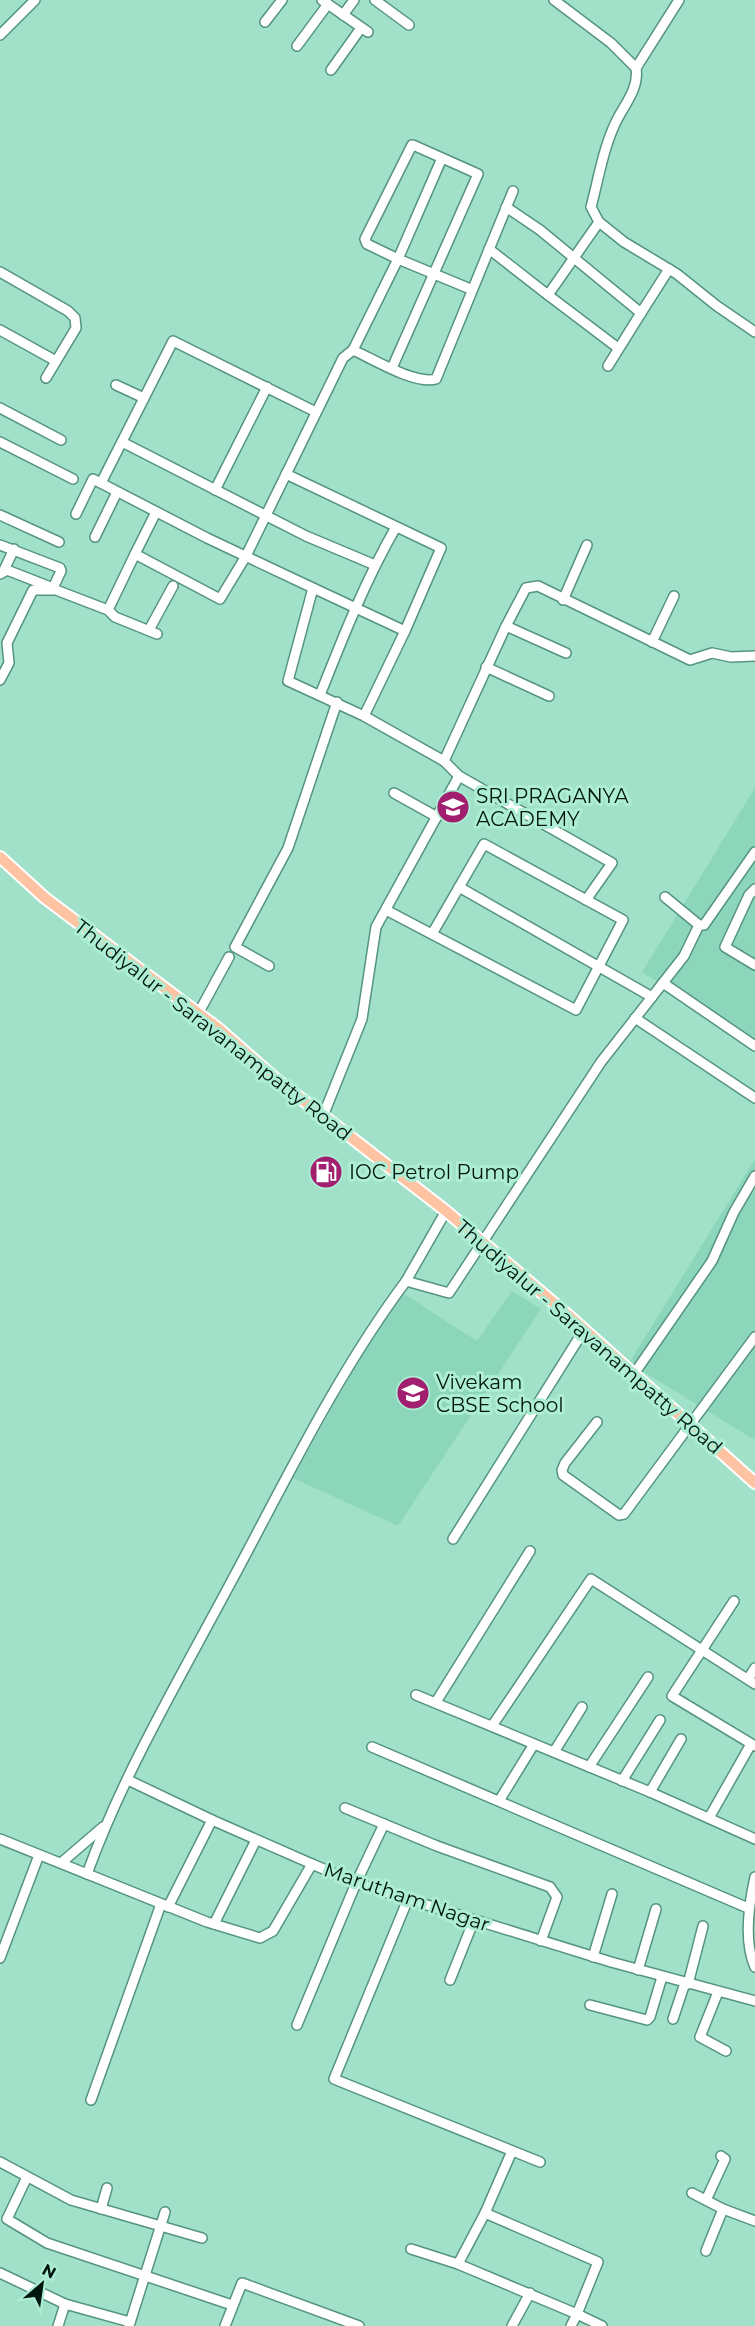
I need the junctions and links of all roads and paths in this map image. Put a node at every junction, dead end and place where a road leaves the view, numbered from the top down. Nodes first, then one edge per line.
1 (35, 0) edge
2 (282, 0) edge
3 (354, 0) edge
4 (375, 0) edge
5 (554, 0) edge
6 (680, 0) edge
7 (325, 2) edge
8 (343, 15) junction
9 (266, 22) dead end
10 (409, 25) dead end
11 (0, 35) edge
12 (297, 46) dead end
13 (636, 68) junction
14 (331, 70) dead end
15 (442, 158) junction
16 (513, 191) dead end
17 (506, 207) junction
18 (599, 222) junction
19 (489, 249) junction
20 (572, 258) junction
21 (398, 259) junction
22 (669, 269) junction
23 (0, 272) edge
24 (434, 274) junction
25 (468, 288) dead end
26 (549, 295) junction
27 (641, 313) junction
28 (0, 330) edge
29 (755, 332) edge
30 (618, 348) junction
31 (352, 350) junction
32 (57, 361) junction
33 (609, 366) dead end
34 (392, 368) junction
35 (46, 378) dead end
36 (116, 385) dead end
37 (267, 387) junction
38 (144, 398) junction
39 (0, 408) edge
40 (316, 412) junction
41 (61, 440) dead end
42 (0, 442) edge
43 (122, 442) junction
44 (286, 474) junction
45 (73, 479) dead end
46 (101, 483) junction
47 (215, 490) junction
48 (117, 492) junction
49 (156, 512) junction
50 (76, 513) dead end
51 (0, 515) edge
52 (265, 515) junction
53 (396, 527) junction
54 (95, 537) dead end
55 (59, 542) dead end
56 (0, 545) edge
57 (587, 545) dead end
58 (14, 549) junction
59 (135, 554) junction
60 (246, 556) junction
61 (375, 565) junction
62 (2, 572) edge
63 (173, 586) dead end
64 (313, 588) junction
65 (674, 596) dead end
66 (563, 600) junction
67 (354, 607) junction
68 (108, 610) junction
69 (506, 626) junction
70 (405, 631) junction
71 (652, 642) junction
72 (566, 653) dead end
73 (755, 656) edge
74 (486, 667) junction
75 (0, 680) edge
76 (320, 695) junction
77 (549, 696) dead end
78 (337, 702) junction
79 (364, 716) junction
80 (444, 761) junction
81 (459, 776) junction
82 (394, 794) dead end
83 (437, 817) junction
84 (755, 852) edge
85 (0, 857) edge
86 (459, 887) junction
87 (755, 889) edge
88 (665, 897) dead end
89 (586, 900) junction
90 (386, 910) junction
91 (699, 925) junction
92 (432, 934) junction
93 (229, 957) dead end
94 (599, 965) junction
95 (755, 965) edge
96 (269, 966) dead end
97 (663, 983) junction
98 (652, 997) junction
99 (198, 1014) junction
100 (635, 1018) junction
101 (755, 1046) edge
102 (755, 1098) edge
103 (323, 1116) junction
104 (755, 1176) edge
105 (446, 1211) junction
106 (483, 1243) junction
107 (406, 1281) junction
108 (584, 1330) junction
109 (755, 1337) edge
110 (634, 1374) junction
111 (597, 1422) dead end
112 (689, 1424) junction
113 (755, 1483) edge
114 (453, 1539) dead end
115 (530, 1551) dead end
116 (734, 1601) dead end
117 (703, 1650) junction
118 (755, 1668) edge
119 (648, 1677) dead end
120 (751, 1681) edge
121 (416, 1695) dead end
122 (436, 1702) junction
123 (582, 1707) dead end
124 (660, 1720) dead end
125 (492, 1726) junction
126 (681, 1739) dead end
127 (534, 1744) junction
128 (753, 1745) edge
129 (372, 1747) dead end
130 (554, 1752) junction
131 (589, 1767) junction
132 (128, 1780) junction
133 (622, 1781) junction
134 (650, 1792) junction
135 (499, 1802) junction
136 (345, 1808) dead end
137 (709, 1818) junction
138 (212, 1820) junction
139 (384, 1824) junction
140 (104, 1826) junction
141 (0, 1839) edge
142 (755, 1839) edge
143 (256, 1840) junction
144 (39, 1855) junction
145 (61, 1863) junction
146 (312, 1864) junction
147 (87, 1874) junction
148 (755, 1877) edge
149 (356, 1883) junction
150 (612, 1894) dead end
151 (408, 1899) junction
152 (164, 1905) junction
153 (748, 1908) junction
154 (656, 1909) dead end
155 (474, 1920) junction
156 (214, 1924) junction
157 (703, 1926) dead end
158 (541, 1941) junction
159 (593, 1957) junction
160 (0, 1958) edge
161 (755, 1967) edge
162 (638, 1970) junction
163 (662, 1977) junction
164 (450, 1980) dead end
165 (686, 1984) junction
166 (718, 1992) junction
167 (755, 2001) edge
168 (590, 2005) dead end
169 (673, 2019) dead end
170 (297, 2025) dead end
171 (726, 2051) dead end
172 (92, 2100) dead end
173 (512, 2151) junction
174 (721, 2156) dead end
175 (0, 2162) edge
176 (540, 2162) dead end
177 (27, 2176) junction
178 (107, 2188) dead end
179 (692, 2193) dead end
180 (706, 2200) junction
181 (101, 2209) junction
182 (723, 2209) junction
183 (165, 2212) dead end
184 (485, 2213) junction
185 (3, 2218) edge
186 (755, 2221) edge
187 (161, 2226) junction
188 (202, 2238) dead end
189 (411, 2248) dead end
190 (706, 2251) dead end
191 (458, 2264) junction
192 (0, 2272) edge
193 (145, 2276) junction
194 (530, 2293) junction
195 (65, 2304) junction
196 (232, 2305) junction
197 (577, 2314) junction
198 (129, 2324) edge
199 (58, 2326) edge
200 (225, 2326) edge
201 (359, 2326) edge
202 (512, 2326) edge
203 (571, 2326) edge
204 (602, 2326) edge

1 - 11 street
2 - 9 street
3 - 8 street
4 - 10 street
5 - 13 street
6 - 13 street
7 - 8 street
7 - 12 street
8 - 14 street
13 - 18 street
15 - 21 street
15 - 21 street
15 - 24 street
16 - 17 street
17 - 19 street
17 - 20 street
18 - 20 street
18 - 22 street
19 - 26 street
19 - 34 street
20 - 26 street
20 - 27 street
21 - 24 street
21 - 31 street
22 - 27 street
22 - 29 street
23 - 32 street
24 - 25 street
24 - 34 street
26 - 30 street
27 - 30 street
28 - 32 street
30 - 33 street
31 - 34 street
31 - 40 street
32 - 35 street
36 - 38 street
37 - 38 street
37 - 40 street
37 - 47 street
38 - 43 street
39 - 41 street
40 - 44 street
42 - 45 street
43 - 46 street
43 - 47 street
44 - 52 street
44 - 53 street
46 - 48 street
46 - 50 street
47 - 52 street
48 - 49 street
48 - 54 street
49 - 59 street
49 - 60 street
51 - 55 street
52 - 60 street
52 - 61 street
53 - 61 street
53 - 70 street
56 - 58 street
57 - 66 street
58 - 62 street
58 - 62 street
59 - 60 street
59 - 68 street
60 - 64 street
61 - 67 street
63 - 68 street
64 - 67 street
64 - 76 street
65 - 71 street
66 - 69 street
66 - 71 street
67 - 70 street
67 - 76 street
68 - 75 street
69 - 72 street
69 - 74 street
70 - 79 street
71 - 73 street
74 - 77 street
74 - 80 street
76 - 78 street
78 - 79 street
78 - 96 street
79 - 80 street
80 - 81 street
81 - 83 street
81 - 89 street
82 - 83 street
83 - 90 street
84 - 91 street
85 - 99 main road, Thudiyalur - Saravanampatty Road
86 - 89 street
86 - 92 street
86 - 94 street
87 - 95 street
88 - 91 street
89 - 94 street
90 - 92 street
90 - 103 street
91 - 97 street
92 - 94 street
93 - 99 street
94 - 98 street
97 - 98 street
97 - 101 street
98 - 100 street
99 - 103 main road, Thudiyalur - Saravanampatty Road
100 - 102 street
100 - 106 street
103 - 105 main road, Thudiyalur - Saravanampatty Road
104 - 110 street
105 - 106 main road, Thudiyalur - Saravanampatty Road
105 - 107 street
106 - 107 street
106 - 108 main road, Thudiyalur - Saravanampatty Road
107 - 132 street
108 - 110 main road, Thudiyalur - Saravanampatty Road
108 - 114 street
109 - 112 street
110 - 112 main road, Thudiyalur - Saravanampatty Road
111 - 112 street
112 - 113 main road, Thudiyalur - Saravanampatty Road
115 - 122 street
116 - 117 street
117 - 120 street
117 - 125 street
117 - 128 street
118 - 120 street
119 - 131 street
121 - 122 street
122 - 125 street
123 - 130 street
124 - 133 street
125 - 127 street
126 - 134 street
127 - 130 street
127 - 135 street
128 - 137 street
129 - 135 street
130 - 131 street
131 - 133 street
132 - 138 street
132 - 140 street
133 - 134 street
134 - 137 street
135 - 153 street
136 - 139 street
137 - 142 street
138 - 143 street
138 - 152 street
139 - 149 street
139 - 158 street
140 - 145 street
140 - 147 street
141 - 144 street, Marutham Nagar
143 - 146 street
143 - 156 street
144 - 145 street, Marutham Nagar
144 - 160 street
145 - 147 street, Marutham Nagar
146 - 149 street, Marutham Nagar
146 - 156 street, Marutham Nagar
147 - 152 street, Marutham Nagar
148 - 153 street
149 - 151 street, Marutham Nagar
149 - 170 street
150 - 159 street
151 - 155 street, Marutham Nagar
151 - 173 street
152 - 156 street, Marutham Nagar
152 - 172 street
153 - 161 street
154 - 162 street
155 - 158 street, Marutham Nagar
155 - 164 street
157 - 165 street
158 - 159 street, Marutham Nagar
159 - 162 street, Marutham Nagar
162 - 163 street, Marutham Nagar
163 - 165 street, Marutham Nagar
163 - 168 street
165 - 166 street, Marutham Nagar
165 - 169 street
166 - 167 street, Marutham Nagar
166 - 171 street
173 - 176 street
173 - 184 street
174 - 180 street
175 - 177 street
177 - 181 street
177 - 185 street
178 - 181 street
179 - 180 street
180 - 182 street
181 - 187 street
182 - 186 street
182 - 190 street
183 - 187 street
184 - 191 street
184 - 197 street
185 - 193 street
187 - 188 street
187 - 193 street
189 - 191 street
191 - 194 street
192 - 195 street
193 - 196 street
193 - 198 street
194 - 197 street
194 - 202 street
195 - 198 street
195 - 199 street
196 - 200 street
196 - 201 street
197 - 203 street
197 - 204 street

